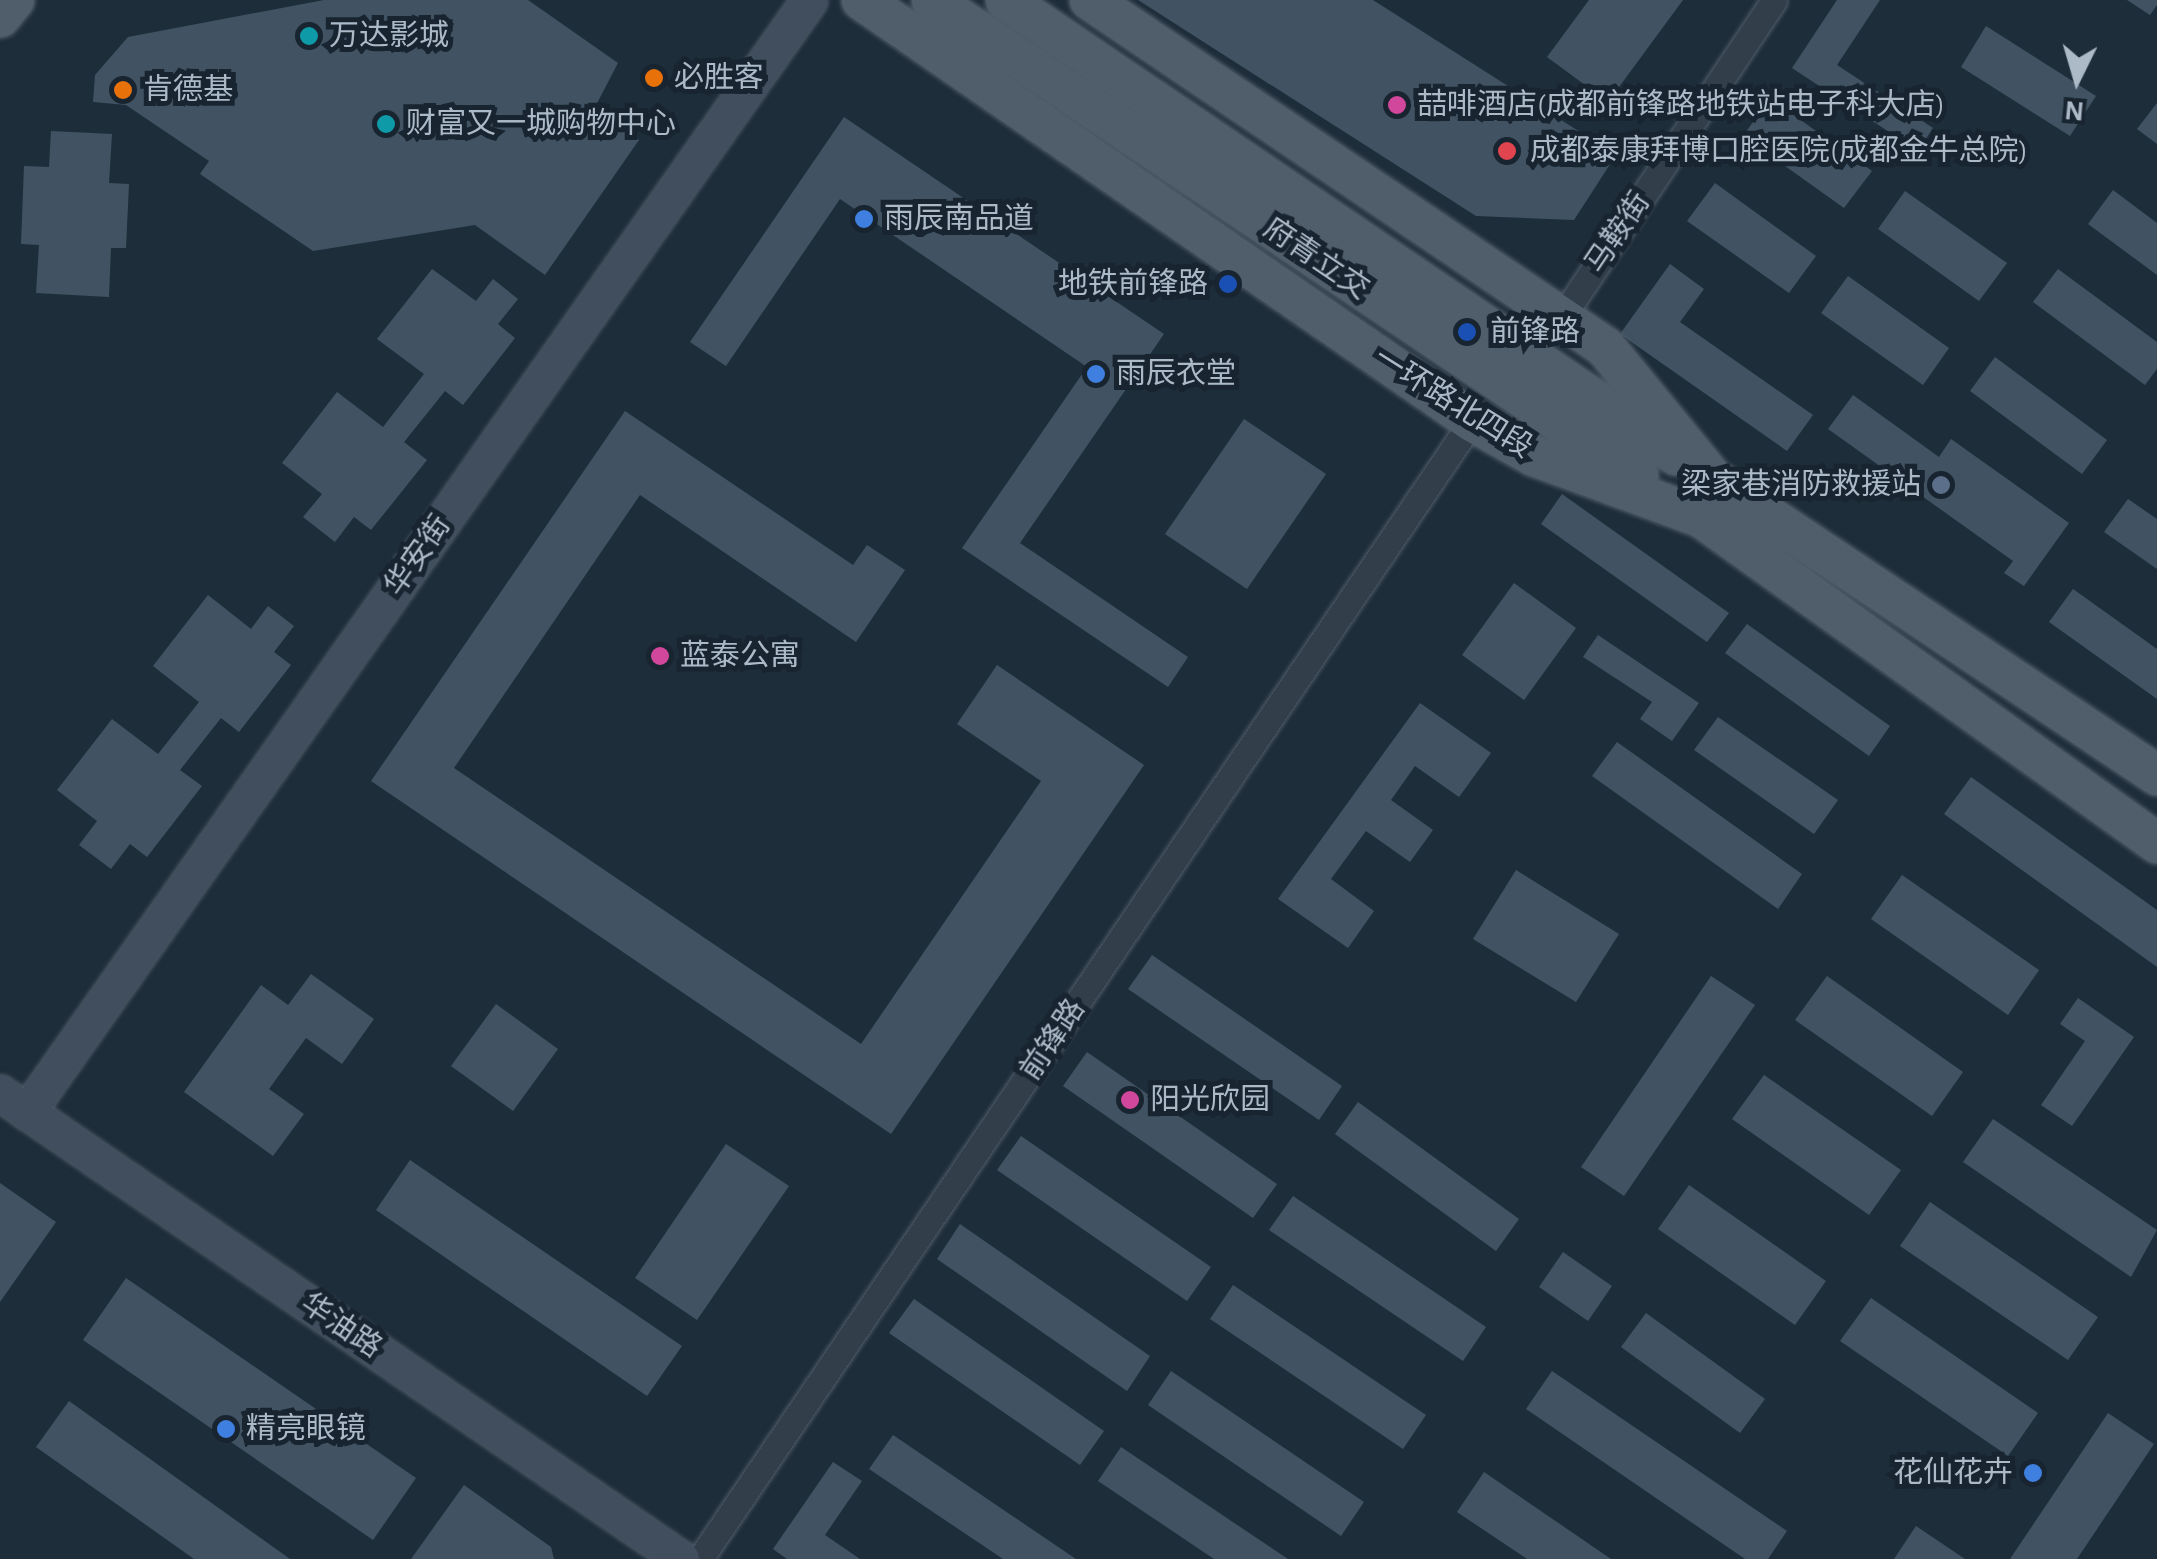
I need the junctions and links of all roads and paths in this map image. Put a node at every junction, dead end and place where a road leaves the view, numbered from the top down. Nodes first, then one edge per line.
1 (14, 0) edge
2 (810, 0) edge
3 (862, 0) edge
4 (932, 0) edge
5 (1006, 0) edge
6 (1090, 0) edge
7 (1774, 0) edge
8 (0, 17) edge
9 (1562, 317) junction
10 (1472, 421) junction
11 (1713, 479) junction
12 (1701, 518) junction
13 (2157, 775) edge
14 (2157, 842) edge
15 (14, 1102) edge
16 (682, 1559) edge
17 (700, 1559) edge

1 - 8 main road
2 - 15 street, 华安街
3 - 10 main road, 一环路北四段
4 - 12 main road, 府青立交
5 - 11 main road, 府青立交
6 - 9 main road
7 - 9 street, 马鞍街
9 - 11 main road
10 - 12 main road, 一环路北四段
10 - 17 street, 前锋路
11 - 13 main road
12 - 14 main road, 一环路北四段
15 - 16 street, 华油路

